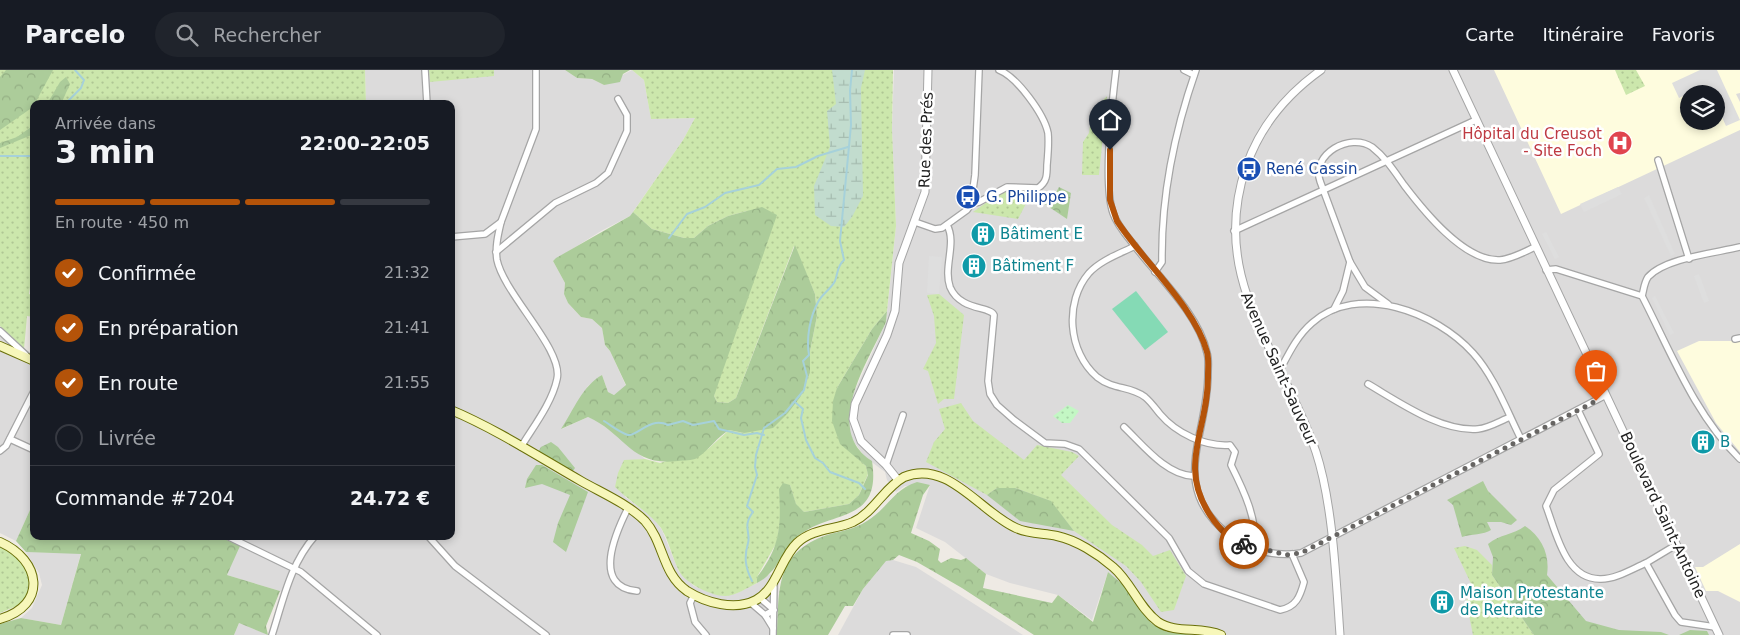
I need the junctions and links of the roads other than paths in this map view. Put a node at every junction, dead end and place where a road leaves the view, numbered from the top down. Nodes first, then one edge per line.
1 (425, 70) edge
2 (536, 70) edge
3 (928, 70) edge
4 (979, 70) edge
5 (999, 70) edge
6 (1116, 70) edge
7 (1184, 70) edge
8 (1321, 70) edge
9 (1453, 70) edge
10 (1195, 72) edge
11 (618, 99) dead end
12 (427, 100) edge
13 (1476, 120) junction
14 (1658, 160) dead end
15 (1387, 161) junction
16 (1323, 190) junction
17 (971, 204) junction
18 (502, 222) junction
19 (915, 222) junction
20 (947, 225) junction
21 (1234, 231) junction
22 (455, 237) edge
23 (1134, 246) junction
24 (1535, 247) junction
25 (1740, 247) edge
26 (496, 252) junction
27 (1689, 259) junction
28 (1350, 262) junction
29 (1546, 270) junction
30 (1155, 272) junction
31 (1642, 296) junction
32 (1389, 305) junction
33 (1334, 309) junction
34 (0, 331) edge
35 (0, 346) edge
36 (30, 358) edge
37 (30, 360) edge
38 (1280, 370) junction
39 (1368, 384) dead end
40 (1606, 395) junction
41 (30, 404) edge
42 (1578, 410) junction
43 (455, 412) edge
44 (903, 415) dead end
45 (1510, 416) junction
46 (1124, 427) dead end
47 (10, 439) junction
48 (1521, 439) junction
49 (1198, 440) junction
50 (521, 447) junction
51 (30, 448) edge
52 (0, 451) edge
53 (1740, 459) edge
54 (886, 465) junction
55 (1194, 476) junction
56 (898, 480) junction
57 (628, 508) junction
58 (1331, 538) junction
59 (236, 540) edge
60 (312, 540) edge
61 (432, 540) edge
62 (0, 542) edge
63 (1676, 545) junction
64 (1255, 548) junction
65 (1292, 554) junction
66 (1646, 563) junction
67 (294, 568) junction
68 (774, 581) junction
69 (637, 591) dead end
70 (694, 595) junction
71 (760, 598) junction
72 (751, 602) junction
73 (774, 610) junction
74 (766, 616) junction
75 (0, 619) edge
76 (1715, 626) junction
77 (773, 628) junction
78 (272, 635) edge
79 (377, 635) edge
80 (546, 635) edge
81 (706, 635) edge
82 (773, 635) edge
83 (893, 635) edge
84 (907, 635) edge
85 (1221, 635) edge
86 (1340, 635) edge
87 (1718, 635) edge

1 - 12 street
2 - 18 street
3 - 19 street, Rue des Prés
4 - 17 street
5 - 17 street
6 - 23 street
7 - 10 street
8 - 21 street, Avenue Saint-Sauveur
9 - 13 street, Boulevard Saint-Antoine
10 - 30 street
11 - 26 street
13 - 15 street
13 - 24 street, Boulevard Saint-Antoine
14 - 27 street
15 - 16 street
15 - 16 street
15 - 24 street
16 - 21 street
16 - 28 street
17 - 20 street
18 - 22 street
18 - 26 street
19 - 20 street
19 - 54 street, Rue des Prés
20 - 65 street
21 - 38 street, Avenue Saint-Sauveur
23 - 30 street
23 - 49 street
24 - 29 street, Boulevard Saint-Antoine
25 - 27 street
26 - 50 street
27 - 31 street
28 - 32 street
28 - 33 street
29 - 31 street
29 - 40 street, Boulevard Saint-Antoine
30 - 49 street
31 - 53 street
32 - 33 street
32 - 45 street
33 - 38 street
34 - 36 street
35 - 37 main road
38 - 58 street, Avenue Saint-Sauveur
39 - 45 street
40 - 42 street
40 - 63 street, Boulevard Saint-Antoine
41 - 47 street
42 - 48 street
42 - 66 street
43 - 50 main road
44 - 54 street
45 - 48 street
46 - 55 street
47 - 51 street
47 - 52 street
48 - 58 street
49 - 55 street
49 - 64 street
50 - 57 main road
54 - 56 street, Rue des Prés
55 - 64 street
56 - 68 main road
56 - 85 main road
57 - 69 street
57 - 70 main road
58 - 65 street
58 - 86 street, Avenue Saint-Sauveur
59 - 67 street
60 - 67 street
61 - 80 street
62 - 75 main road
63 - 66 street
63 - 76 street, Boulevard Saint-Antoine
64 - 65 street
66 - 76 street
67 - 78 street
67 - 79 street
68 - 71 main road
68 - 73 street
70 - 72 main road
70 - 81 street
71 - 72 main road
71 - 73 street
72 - 74 street
73 - 74 street
73 - 77 street
74 - 77 street
76 - 87 street, Boulevard Saint-Antoine
77 - 82 street
83 - 84 street

